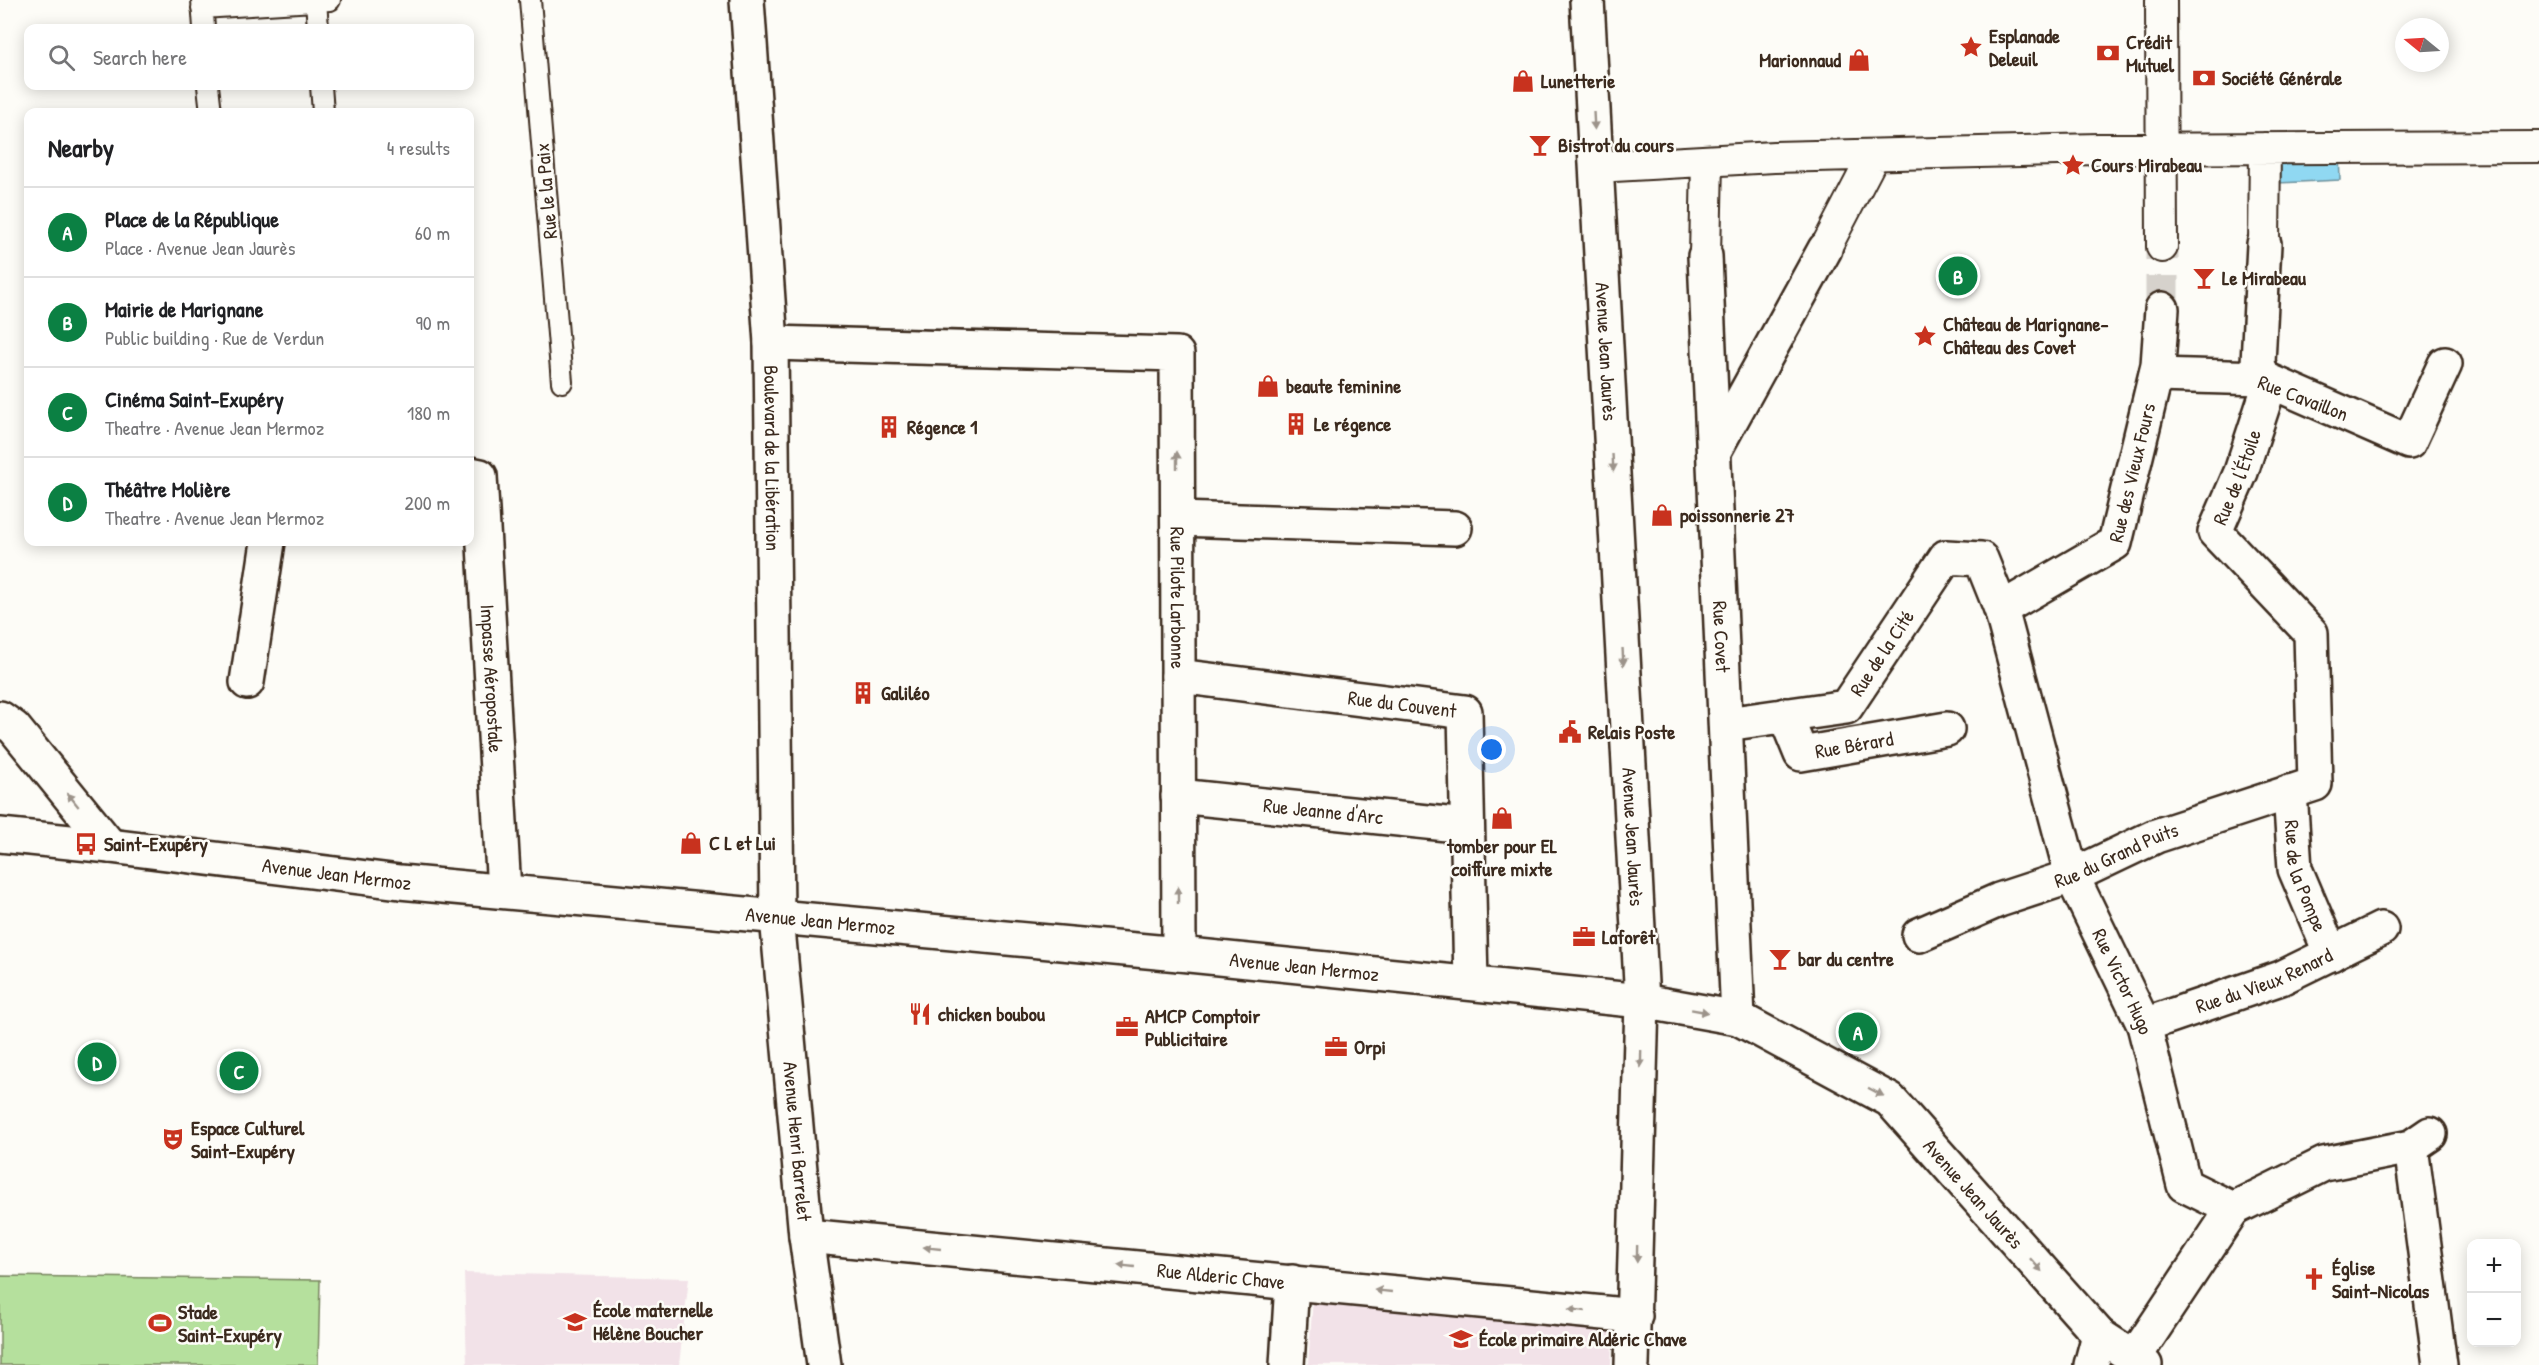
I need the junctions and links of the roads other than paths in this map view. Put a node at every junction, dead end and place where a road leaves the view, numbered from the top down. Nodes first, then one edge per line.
1 (323, 0) edge
2 (530, 0) edge
3 (747, 0) edge
4 (1587, 0) edge
5 (2161, 0) edge
6 (202, 4) edge
7 (204, 24) edge
8 (319, 24) edge
9 (208, 90) edge
10 (321, 90) edge
11 (211, 108) edge
12 (323, 108) edge
13 (2539, 147) edge
14 (2161, 148) junction
15 (2265, 148) junction
16 (1874, 155) junction
17 (1707, 161) junction
18 (1596, 167) junction
19 (2264, 244) joint
20 (2162, 247) tunnel mouth
21 (1825, 249) joint
22 (1706, 256) joint
23 (2162, 309) tunnel mouth
24 (771, 343) junction
25 (2445, 364) dead end
26 (2156, 375) junction
27 (2263, 378) junction
28 (562, 382) dead end
29 (1714, 452) junction
30 (474, 475) edge
31 (1178, 519) junction
32 (1455, 528) dead end
33 (267, 546) edge
34 (1946, 557) joint
35 (2001, 609) junction
36 (1178, 676) junction
37 (248, 682) dead end
38 (1785, 716) junction
39 (0, 718) edge
40 (1725, 724) junction
41 (1947, 729) dead end
42 (2303, 788) junction
43 (1178, 795) junction
44 (1467, 826) junction
45 (0, 835) edge
46 (110, 846) junction
47 (2072, 876) junction
48 (504, 891) junction
49 (777, 917) junction
50 (2380, 929) dead end
51 (1919, 935) dead end
52 (1179, 954) junction
53 (2331, 954) junction
54 (1471, 983) junction
55 (1642, 1001) junction
56 (1738, 1018) junction
57 (2144, 1025) junction
58 (2233, 1209) junction
59 (806, 1236) junction
60 (1292, 1282) junction
61 (1635, 1316) junction
62 (2095, 1350) edge
63 (2140, 1361) edge
64 (824, 1365) edge
65 (1287, 1365) edge
66 (1632, 1365) edge
67 (2440, 1365) edge

1 - 6 lane
1 - 8 lane
2 - 28 lane, Rue le la Paix
3 - 24 street, Boulevard de la Libération
4 -> 18 street, Avenue Jean Jaurès
5 - 14 street
6 - 7 lane
9 - 11 lane
10 - 12 lane
13 - 15 street
14 - 15 street
14 - 16 street
14 - 20 street
15 - 19 street
16 - 17 street
16 - 21 street
17 - 18 street
17 - 22 street
18 -> 55 street, Avenue Jean Jaurès
19 - 27 street, Rue de l'Étoile
21 - 29 street
22 - 29 street, Rue Covet
23 - 26 street, Rue des Vieux Fours
31 -> 24 street
24 - 49 street, Boulevard de la Libération
25 - 27 street, Rue Cavaillon
26 - 27 street, Rue Cavaillon
26 - 35 street, Rue des Vieux Fours
27 - 42 street, Rue de l'Étoile
29 - 40 street, Rue Covet
30 - 48 street, Impasse Aéropostale
31 - 32 street, Rue Pilote Larbonne
31 - 36 street, Rue Pilote Larbonne
33 - 37 street
34 - 35 street, Rue Victor Hugo
34 - 38 street, Rue de la Cité
35 - 47 street, Rue Victor Hugo
36 - 43 street, Rue Pilote Larbonne
36 - 44 street, Rue du Couvent
38 - 40 street, Rue de la Cité
38 - 41 street, Rue Bérard
46 -> 39 street
40 - 56 street, Rue Covet
42 - 47 street, Rue du Grand Puits
42 - 53 street, Rue de la Pompe
43 - 44 street, Rue Jeanne d'Arc
52 -> 43 street, Rue Pilote Larbonne
44 - 54 street, Rue du Couvent
45 - 46 street, Avenue Jean Mermoz
46 - 48 street, Avenue Jean Mermoz
47 - 51 street, Rue du Grand Puits
47 - 57 street, Rue Victor Hugo
48 - 49 street, Avenue Jean Mermoz
49 - 52 street, Avenue Jean Mermoz
49 - 59 street, Avenue Henri Barrelet
50 - 53 street, Rue du Vieux Renard
52 - 54 street, Avenue Jean Mermoz
53 - 57 street, Rue du Vieux Renard
54 - 55 street, Avenue Jean Mermoz
55 -> 56 street, Avenue Jean Jaurès
55 -> 61 street
56 -> 62 street, Avenue Jean Jaurès
57 - 58 street, Rue Victor Hugo
58 - 63 street
58 - 67 street
60 -> 59 street, Rue Alderic Chave
59 - 64 street, Avenue Henri Barrelet
61 -> 60 street, Rue Alderic Chave
60 - 65 street
61 - 66 street
62 - 63 street, Avenue Jean Jaurès

